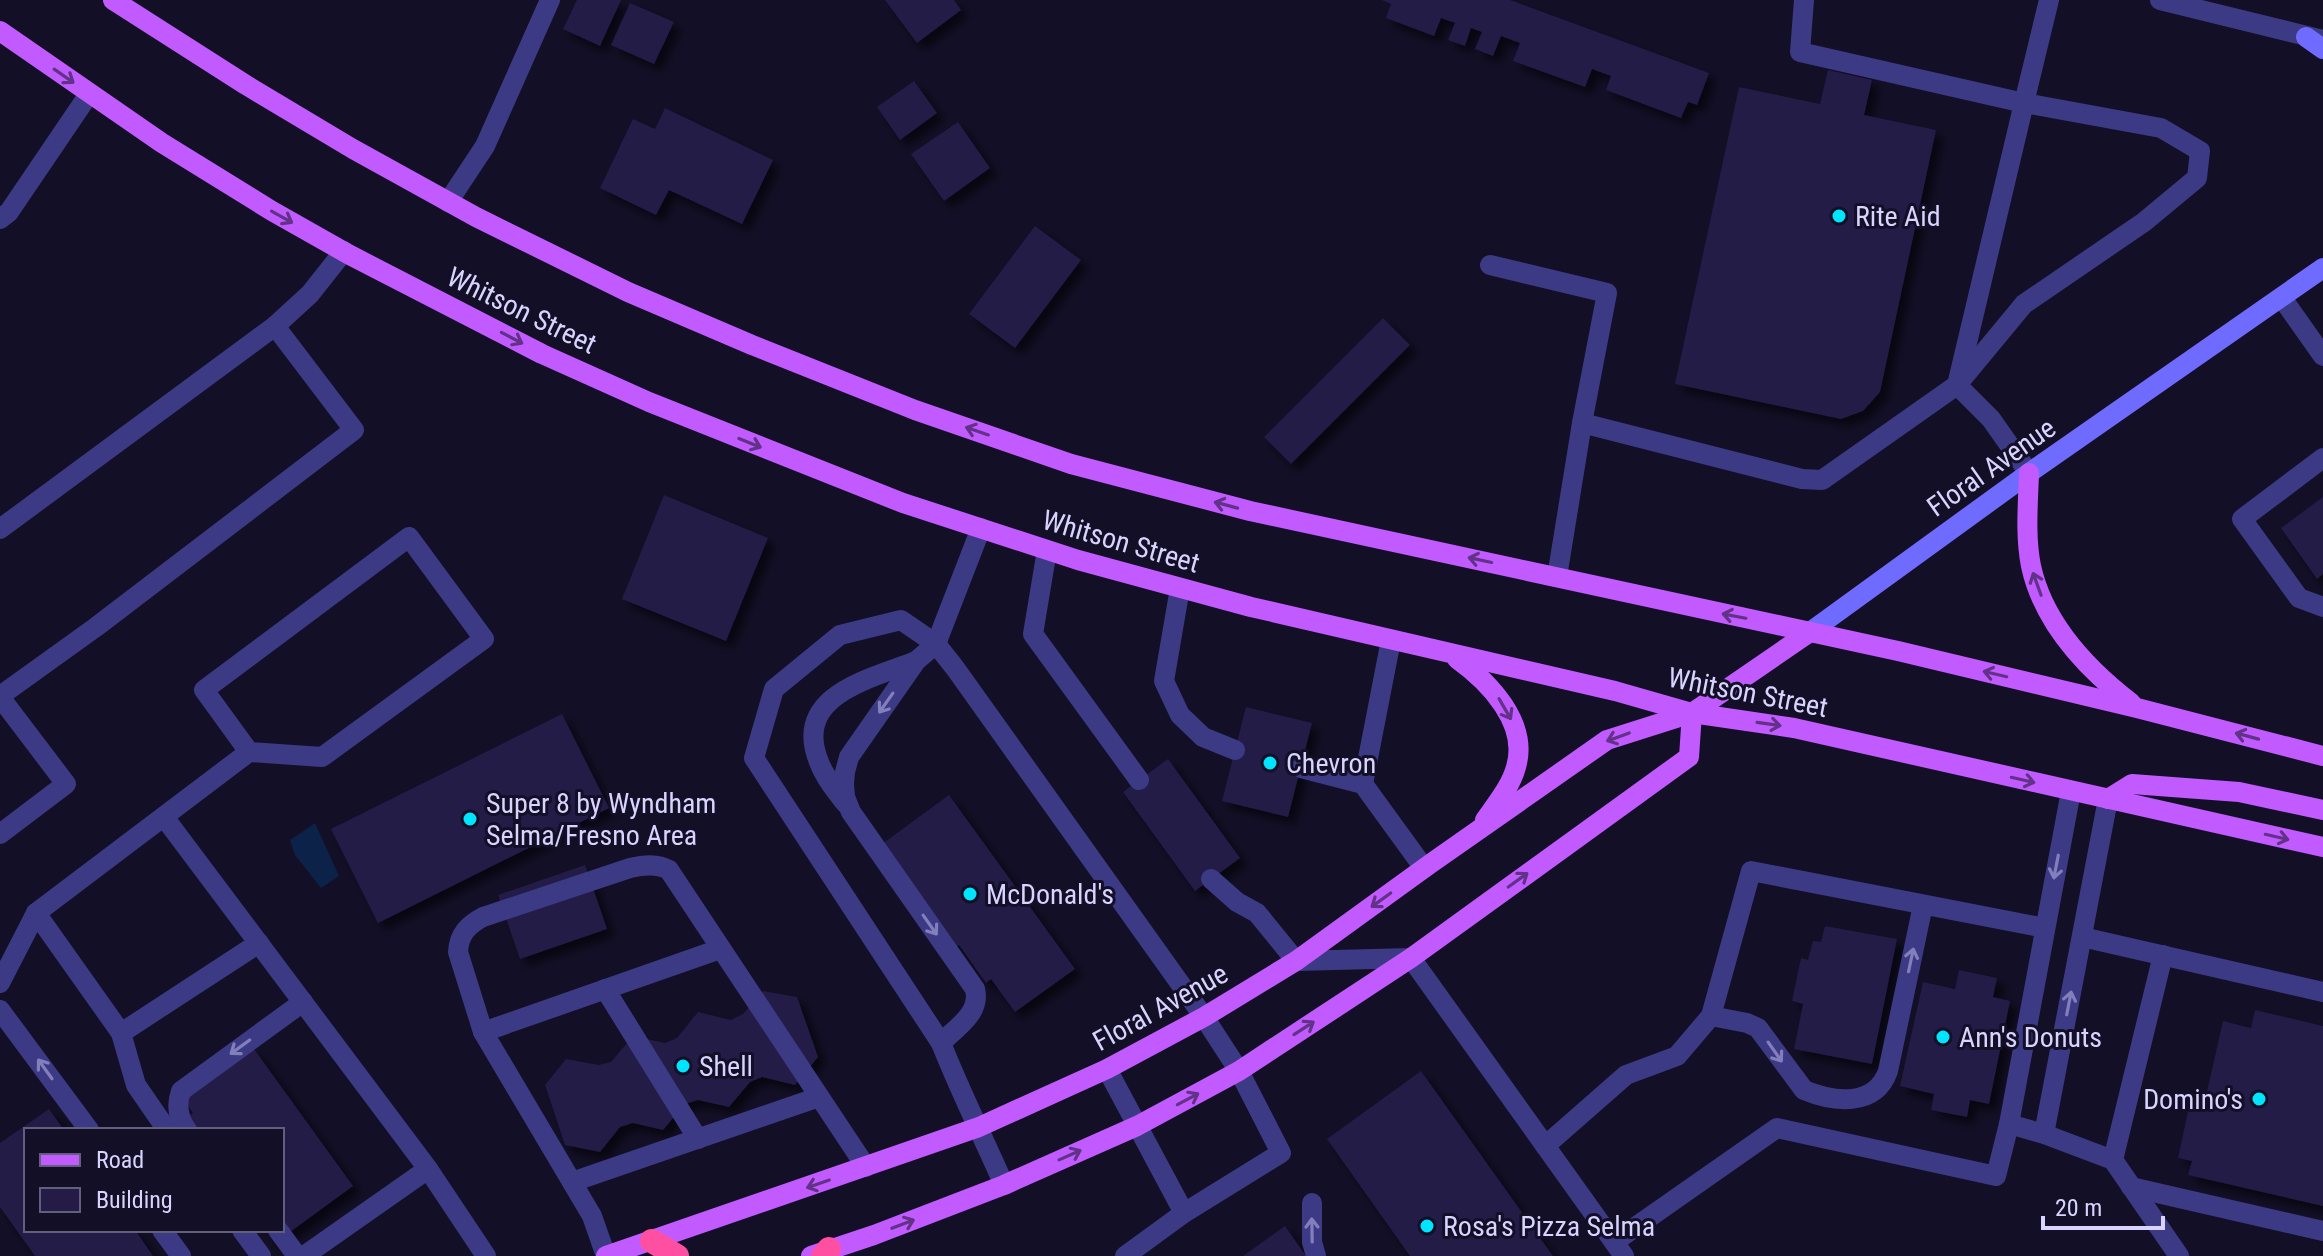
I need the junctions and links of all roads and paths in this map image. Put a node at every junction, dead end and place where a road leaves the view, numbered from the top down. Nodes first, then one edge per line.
1 (113, 0) edge
2 (550, 0) edge
3 (1804, 0) edge
4 (2049, 0) edge
5 (2160, 0) edge
6 (0, 31) edge
7 (2317, 42) edge
8 (89, 94) junction
9 (2024, 103) junction
10 (448, 202) junction
11 (3, 212) edge
12 (344, 251) junction
13 (1490, 265) dead end
14 (2323, 268) edge
15 (2282, 298) junction
16 (275, 326) junction
17 (2323, 356) edge
18 (1957, 385) junction
19 (1582, 423) junction
20 (2323, 458) edge
21 (2029, 473) junction
22 (981, 528) junction
23 (0, 529) edge
24 (1047, 550) junction
25 (1557, 577) junction
26 (1180, 588) junction
27 (2323, 607) edge
28 (1810, 632) junction
29 (1391, 640) junction
30 (936, 644) junction
31 (1451, 654) junction
32 (916, 661) junction
33 (0, 696) edge
34 (2137, 708) junction
35 (1692, 713) junction
36 (1235, 750) dead end
37 (249, 752) junction
38 (2323, 756) edge
39 (1301, 768) dead end
40 (1139, 780) dead end
41 (1363, 784) junction
42 (2071, 791) junction
43 (2108, 799) junction
44 (2323, 810) edge
45 (851, 812) junction
46 (164, 817) junction
47 (1477, 831) junction
48 (0, 834) edge
49 (2323, 847) edge
50 (1424, 868) junction
51 (1211, 879) dead end
52 (1923, 905) junction
53 (36, 913) junction
54 (2045, 928) junction
55 (2082, 937) junction
56 (259, 943) junction
57 (720, 949) junction
58 (2163, 955) junction
59 (1411, 958) junction
60 (1296, 961) junction
61 (0, 983) edge
62 (605, 989) junction
63 (2323, 992) edge
64 (303, 1002) junction
65 (0, 1010) edge
66 (1711, 1016) junction
67 (1204, 1017) junction
68 (483, 1032) junction
69 (121, 1033) junction
70 (941, 1043) junction
71 (1107, 1069) junction
72 (1239, 1071) junction
73 (819, 1097) junction
74 (2009, 1124) junction
75 (1137, 1126) junction
76 (979, 1127) junction
77 (88, 1128) edge
78 (166, 1128) edge
79 (186, 1128) edge
80 (2044, 1134) junction
81 (698, 1139) junction
82 (1545, 1146) junction
83 (2113, 1160) junction
84 (866, 1167) junction
85 (428, 1169) junction
86 (572, 1182) junction
87 (1004, 1185) junction
88 (2131, 1187) junction
89 (1312, 1203) dead end
90 (1184, 1213) junction
91 (2323, 1231) edge
92 (163, 1232) edge
93 (243, 1232) edge
94 (279, 1232) edge
95 (652, 1241) junction
96 (1619, 1249) edge
97 (821, 1254) edge
98 (181, 1256) edge
99 (261, 1256) edge
100 (297, 1256) edge
101 (304, 1256) edge
102 (486, 1256) edge
103 (606, 1256) edge
104 (677, 1256) edge
105 (1125, 1256) edge
106 (1316, 1256) edge
107 (2179, 1256) edge

1 - 10 main road
2 - 10 street
3 - 9 street
4 - 9 street
5 - 7 street
6 -> 8 main road, Whitson Street
8 - 11 street
8 -> 12 main road, Whitson Street
9 - 18 street
9 - 18 street
25 -> 10 main road
12 - 16 street
12 -> 22 main road, Whitson Street
13 - 19 street
14 - 15 main road, Floral Avenue
15 - 17 street
15 - 21 main road, Floral Avenue
16 - 23 street
16 - 33 street
18 - 19 street
18 - 21 street
19 - 25 street
20 - 27 street
21 - 28 main road, Floral Avenue
34 -> 21 main road
22 - 24 main road, Whitson Street
22 - 30 street
24 - 26 main road, Whitson Street
24 - 40 street
28 -> 25 main road
26 - 29 main road, Whitson Street
26 - 36 street
34 -> 28 main road
28 - 35 main road, Floral Avenue
29 - 31 main road, Whitson Street
29 - 41 street
30 - 32 street
30 - 67 street
30 - 70 street
31 - 35 main road, Whitson Street
31 -> 47 main road
32 -> 45 street
32 - 45 street
33 - 48 street
38 -> 34 main road
35 -> 42 main road, Whitson Street
35 -> 47 main road, Floral Avenue
59 -> 35 main road
37 - 37 street
37 - 46 street
39 - 41 street
41 - 50 street
42 - 43 main road, Whitson Street
42 -> 54 street
43 - 44 main road
43 -> 49 main road, Whitson Street
43 - 55 street
45 -> 70 street
46 - 53 street
46 - 56 street
47 - 50 main road, Floral Avenue
50 -> 60 main road, Floral Avenue
51 - 60 street
52 - 54 street
52 - 66 street
66 -> 52 street
53 - 61 street
53 - 69 street
54 - 74 street
55 - 58 street
80 -> 55 street
56 - 64 street
56 - 69 street
57 - 62 street
57 - 68 street
57 - 73 street
58 - 63 street
58 - 83 street
59 - 60 street
72 -> 59 main road
59 - 82 street
60 - 67 main road, Floral Avenue
62 - 68 street
62 - 81 street
64 -> 79 street
64 - 85 street
77 -> 65 street
66 - 82 street
67 - 71 main road, Floral Avenue
67 - 72 street
68 - 86 street
69 - 78 street
70 - 76 street
71 - 75 street
71 - 76 main road, Floral Avenue
75 -> 72 main road
72 - 90 street
73 - 81 street
73 - 84 street
74 - 80 street
74 - 96 street
87 -> 75 main road
75 - 90 street
76 - 84 main road, Floral Avenue
76 - 87 street
80 - 83 street
81 - 86 street
82 - 96 street
83 - 88 street
84 -> 95 main road, Floral Avenue
85 - 101 street
85 - 102 street
86 - 103 street
97 -> 87 main road
88 - 91 street
88 - 107 street
106 -> 89 street
90 - 105 street
92 - 98 street
93 - 99 street
94 - 100 street
95 - 103 main road, Floral Avenue
95 - 104 highway

